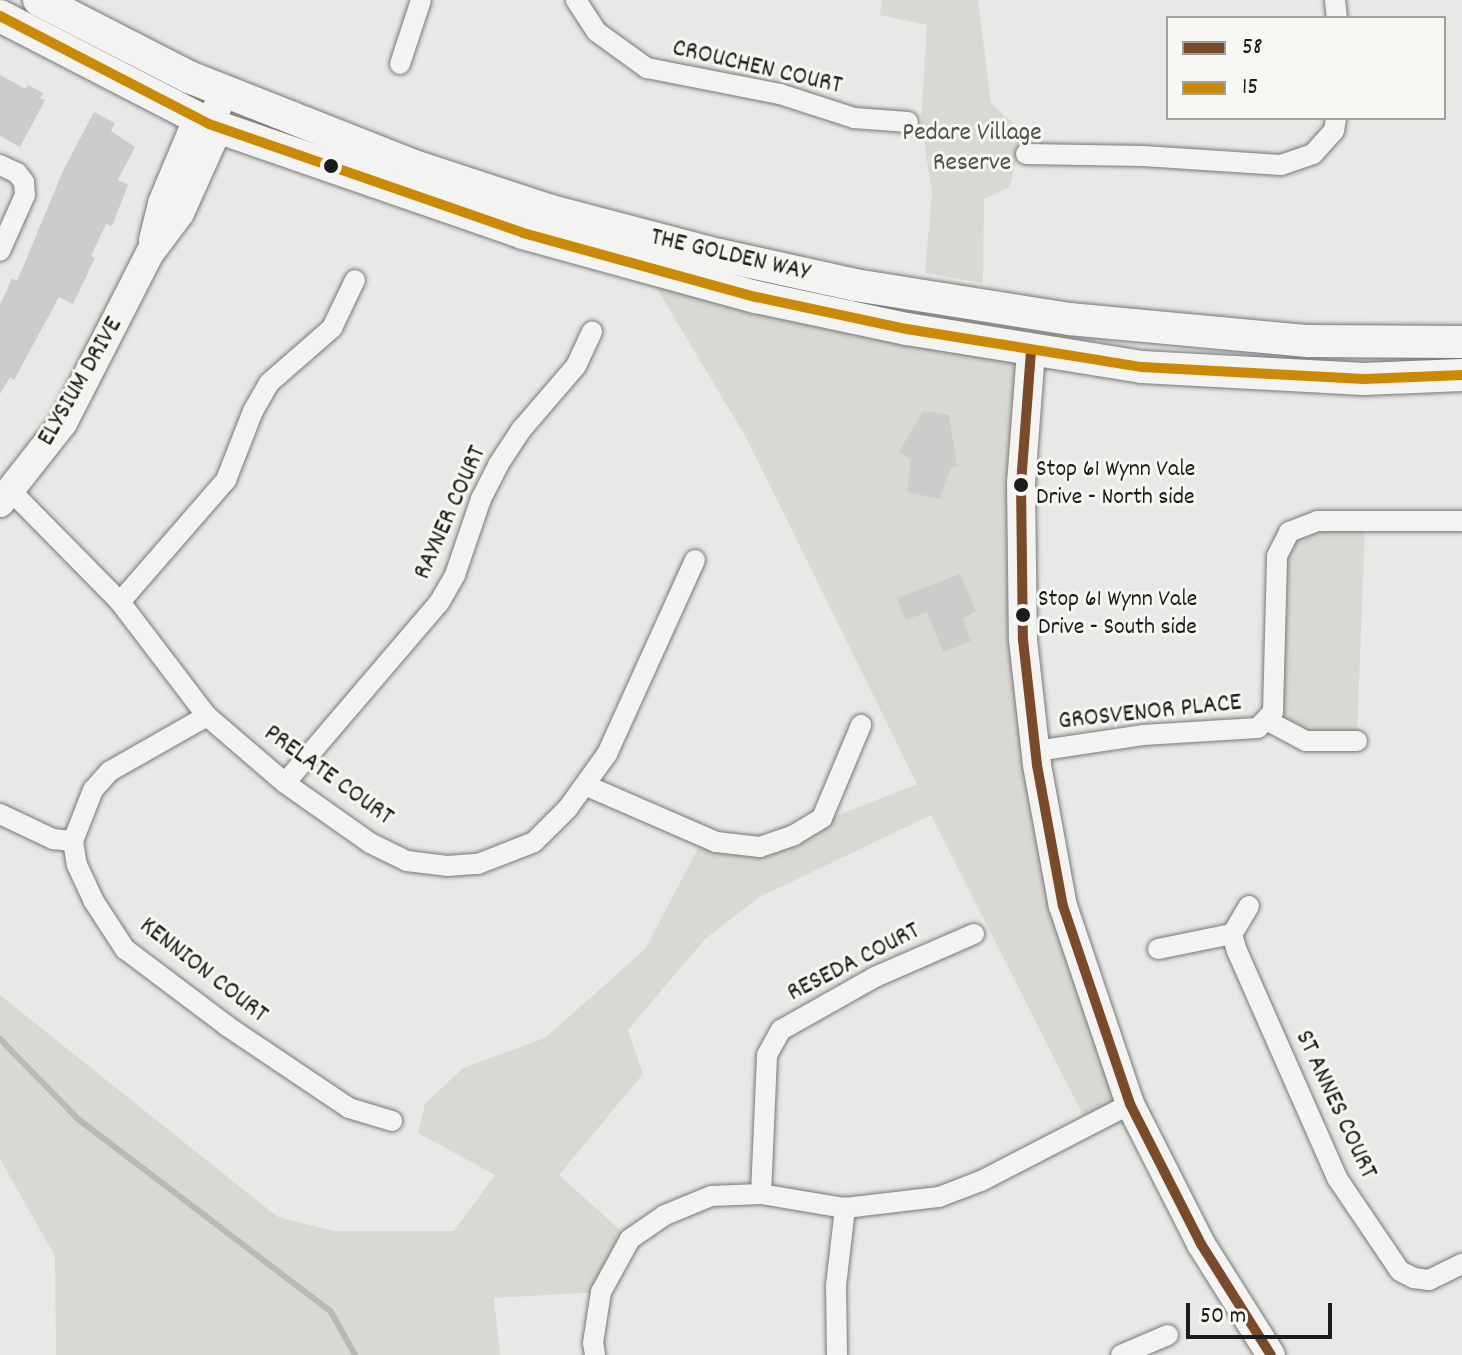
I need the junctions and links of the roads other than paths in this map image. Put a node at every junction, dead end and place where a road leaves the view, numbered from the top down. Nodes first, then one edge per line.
1 (39, 0) edge
2 (421, 0) edge
3 (576, 0) edge
4 (0, 16) edge
5 (400, 64) dead end
6 (225, 91) junction
7 (1336, 120) edge
8 (908, 122) dead end
9 (209, 124) junction
10 (1026, 154) dead end
11 (0, 165) edge
12 (0, 251) edge
13 (355, 280) dead end
14 (996, 310) junction
15 (1069, 319) junction
16 (592, 331) dead end
17 (1462, 342) edge
18 (1031, 351) junction
19 (1462, 375) edge
20 (6, 497) edge
21 (1462, 521) edge
22 (695, 560) dead end
23 (120, 602) junction
24 (207, 716) junction
25 (1268, 721) junction
26 (861, 725) dead end
27 (1357, 741) dead end
28 (1036, 751) junction
29 (285, 783) junction
30 (585, 785) junction
31 (0, 814) edge
32 (73, 841) junction
33 (1249, 906) dead end
34 (974, 934) dead end
35 (1232, 934) junction
36 (1158, 949) dead end
37 (1130, 1104) junction
38 (392, 1121) dead end
39 (761, 1194) junction
40 (845, 1208) junction
41 (1462, 1264) edge
42 (1168, 1335) dead end
43 (595, 1355) edge
44 (837, 1355) edge
45 (1121, 1355) edge
46 (1271, 1355) edge

1 - 6 main road, THE GOLDEN WAY
2 - 5 street
3 - 8 street, CROUCHEN COURT
4 - 9 main road, THE GOLDEN WAY
6 - 9 main road, ELYSIUM DRIVE
6 - 14 main road, THE GOLDEN WAY
7 - 10 street
9 - 18 main road, THE GOLDEN WAY
9 - 20 main road, ELYSIUM DRIVE
11 - 12 street
13 - 23 street
14 - 15 main road, THE GOLDEN WAY
14 - 18 main road
15 - 17 main road, THE GOLDEN WAY
15 - 18 main road
16 - 29 street, RAYNER COURT
18 - 19 main road, THE GOLDEN WAY
18 - 28 main road
20 - 23 street, PRELATE COURT
21 - 25 street, GROSVENOR PLACE
22 - 30 street, PRELATE COURT
23 - 24 street, PRELATE COURT
24 - 29 street, PRELATE COURT
24 - 32 street
25 - 27 street, GROSVENOR PLACE
25 - 28 street, GROSVENOR PLACE
26 - 30 street
28 - 37 main road
29 - 30 street, PRELATE COURT
31 - 32 street
32 - 38 street, KENNION COURT
33 - 35 street
34 - 39 street, RESEDA COURT
35 - 36 street
35 - 41 street, ST ANNES COURT
37 - 40 street
37 - 46 main road
39 - 40 street
39 - 43 street
40 - 44 street
42 - 45 street

